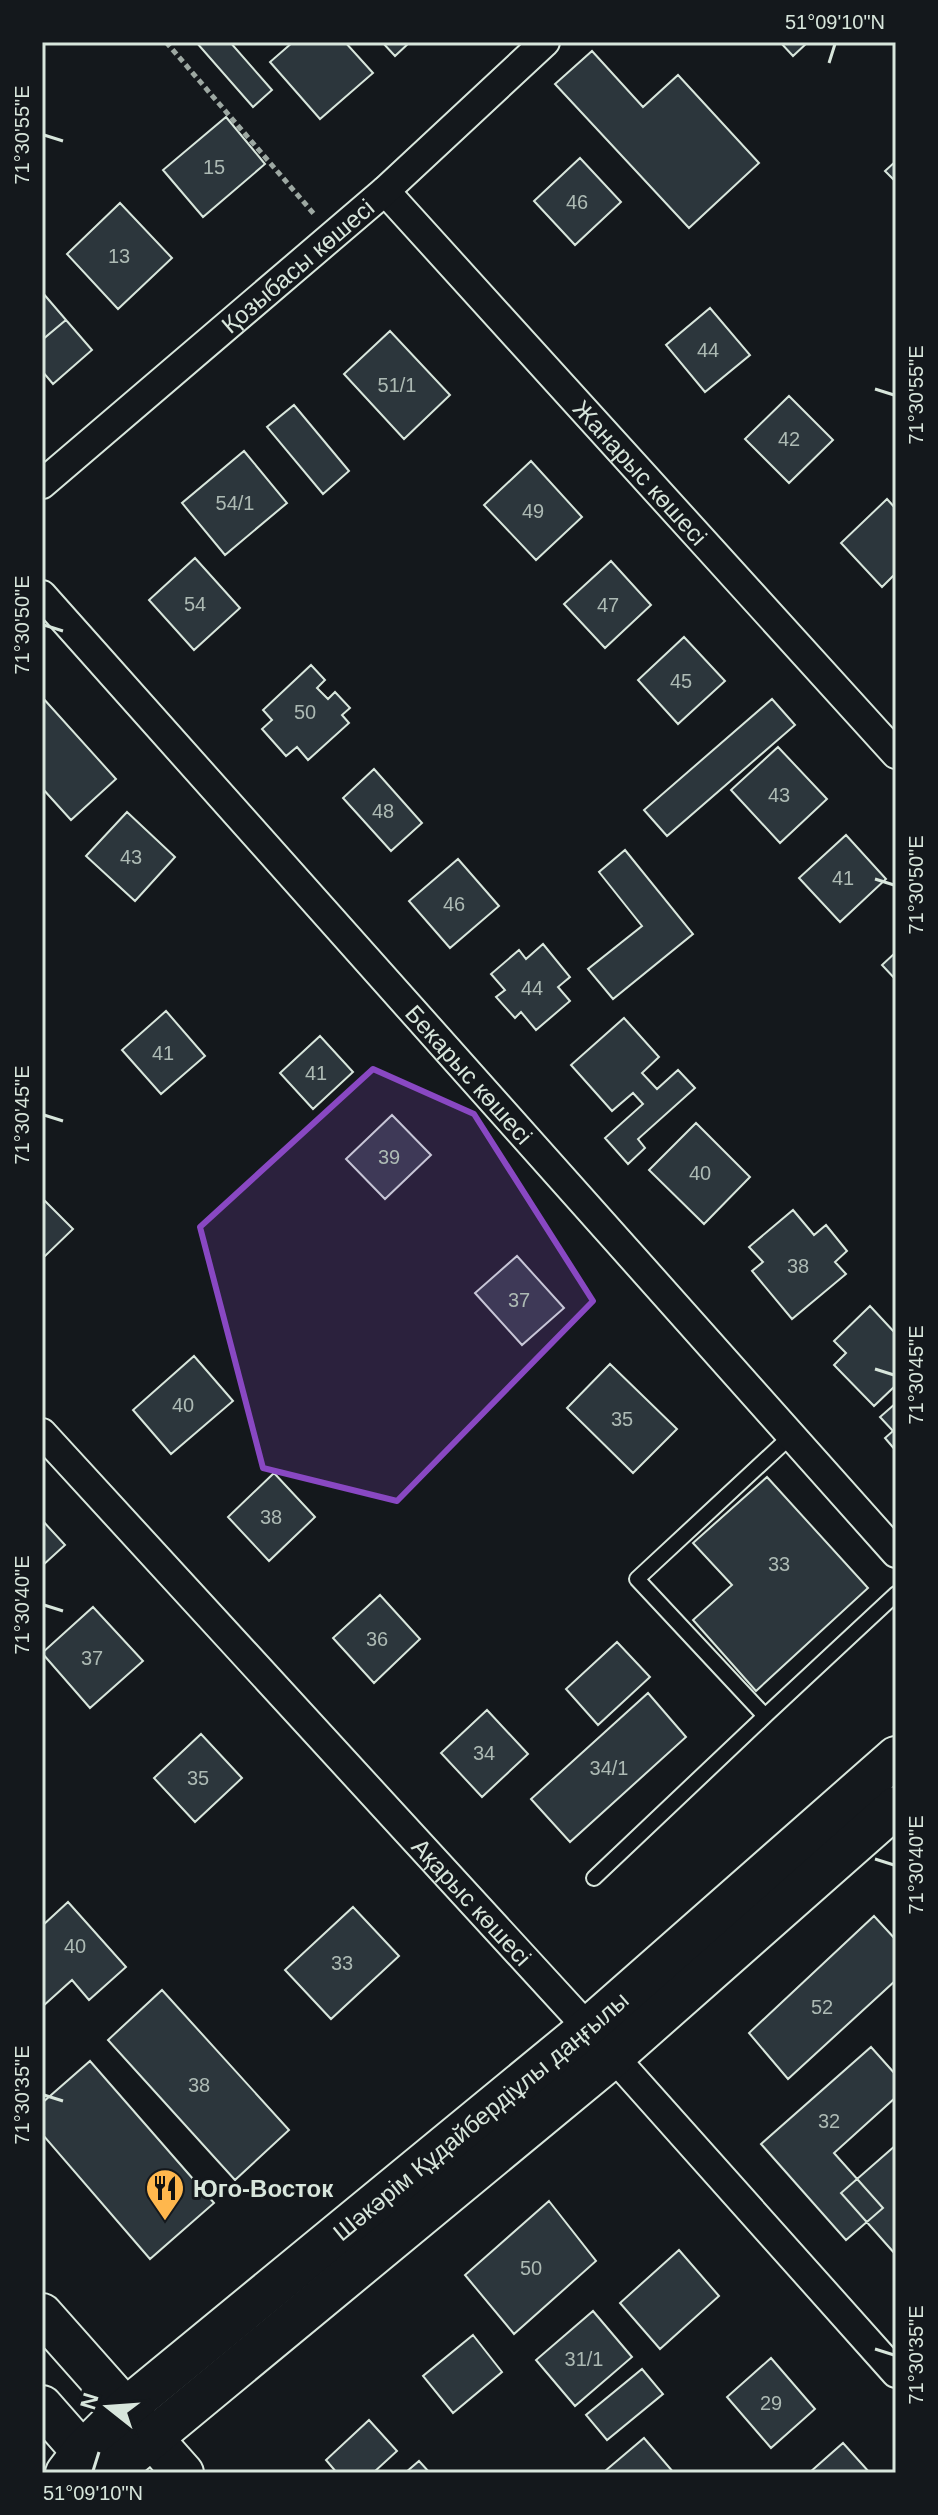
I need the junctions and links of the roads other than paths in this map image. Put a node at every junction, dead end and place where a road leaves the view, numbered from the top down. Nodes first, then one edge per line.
1 (545, 42) edge
2 (385, 191) junction
3 (42, 484) edge
4 (42, 595) edge
5 (896, 754) edge
6 (42, 1433) edge
7 (791, 1436) junction
8 (896, 1553) edge
9 (896, 1594) edge
10 (765, 1716) junction
11 (896, 1757) edge
12 (896, 1807) edge
13 (594, 1878) dead end
14 (600, 2043) junction
15 (42, 2314) edge
16 (896, 2373) edge
17 (42, 2406) edge
18 (126, 2408) junction
19 (153, 2440) junction
20 (90, 2468) edge
21 (183, 2473) edge

1 - 2 street, Қозыбасы көшесі
2 - 3 street, Қозыбасы көшесі
2 - 5 street, Жанарыс көшесі
4 - 7 street, Бекарыс көшесі
6 - 14 street, Ақарыс көшесі
7 - 8 street, Бекарыс көшесі
7 - 10 lane
9 - 10 lane
10 - 13 lane
11 - 14 main road, Шәкәрім Құдайбердіұлы даңғылы
12 - 14 main road, Шәкәрім Құдайбердіұлы даңғылы
14 - 16 street, Ақарыс көшесі
14 - 18 main road, Шәкәрім Құдайбердіұлы даңғылы
14 - 19 main road, Шәкәрім Құдайбердіұлы даңғылы
15 - 18 main road
17 - 20 main road
18 - 19 main road
18 - 20 main road, Шәкәрім Құдайбердіұлы даңғылы
19 - 20 main road, Шәкәрім Құдайбердіұлы даңғылы
19 - 21 main road

